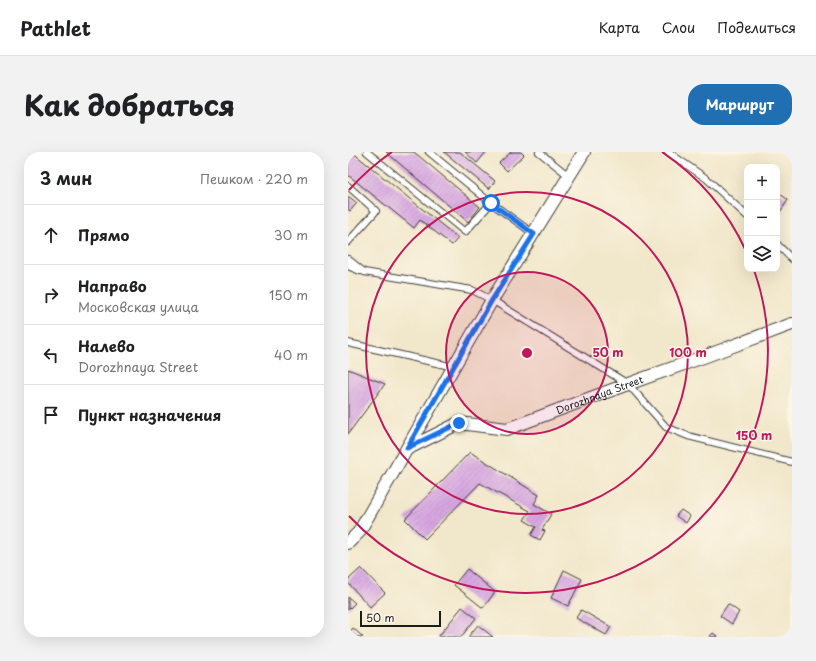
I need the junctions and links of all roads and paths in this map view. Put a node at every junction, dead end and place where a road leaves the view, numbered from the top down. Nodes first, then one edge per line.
1 (367, 152) edge
2 (429, 152) edge
3 (539, 152) edge
4 (584, 152) edge
5 (668, 152) edge
6 (569, 176) junction
7 (348, 186) edge
8 (491, 203) junction
9 (744, 213) edge
10 (534, 234) junction
11 (348, 242) edge
12 (780, 247) edge
13 (348, 259) edge
14 (792, 259) edge
15 (348, 266) edge
16 (364, 272) junction
17 (492, 300) junction
18 (792, 324) edge
19 (348, 343) edge
20 (454, 367) junction
21 (628, 384) junction
22 (407, 448) junction
23 (792, 462) edge
24 (348, 543) edge

1 - 8 lane
2 - 8 lane
3 - 6 lane
4 - 6 street
5 - 9 lane
6 - 10 street
7 - 11 lane
8 - 10 lane
10 - 17 street
12 - 14 lane
13 - 16 lane
15 - 16 lane
16 - 17 lane
17 - 20 street
17 - 21 lane
18 - 21 street, Dorozhnaya Street
19 - 20 lane
20 - 22 street
21 - 22 street, Dorozhnaya Street
21 - 23 lane
22 - 24 street

